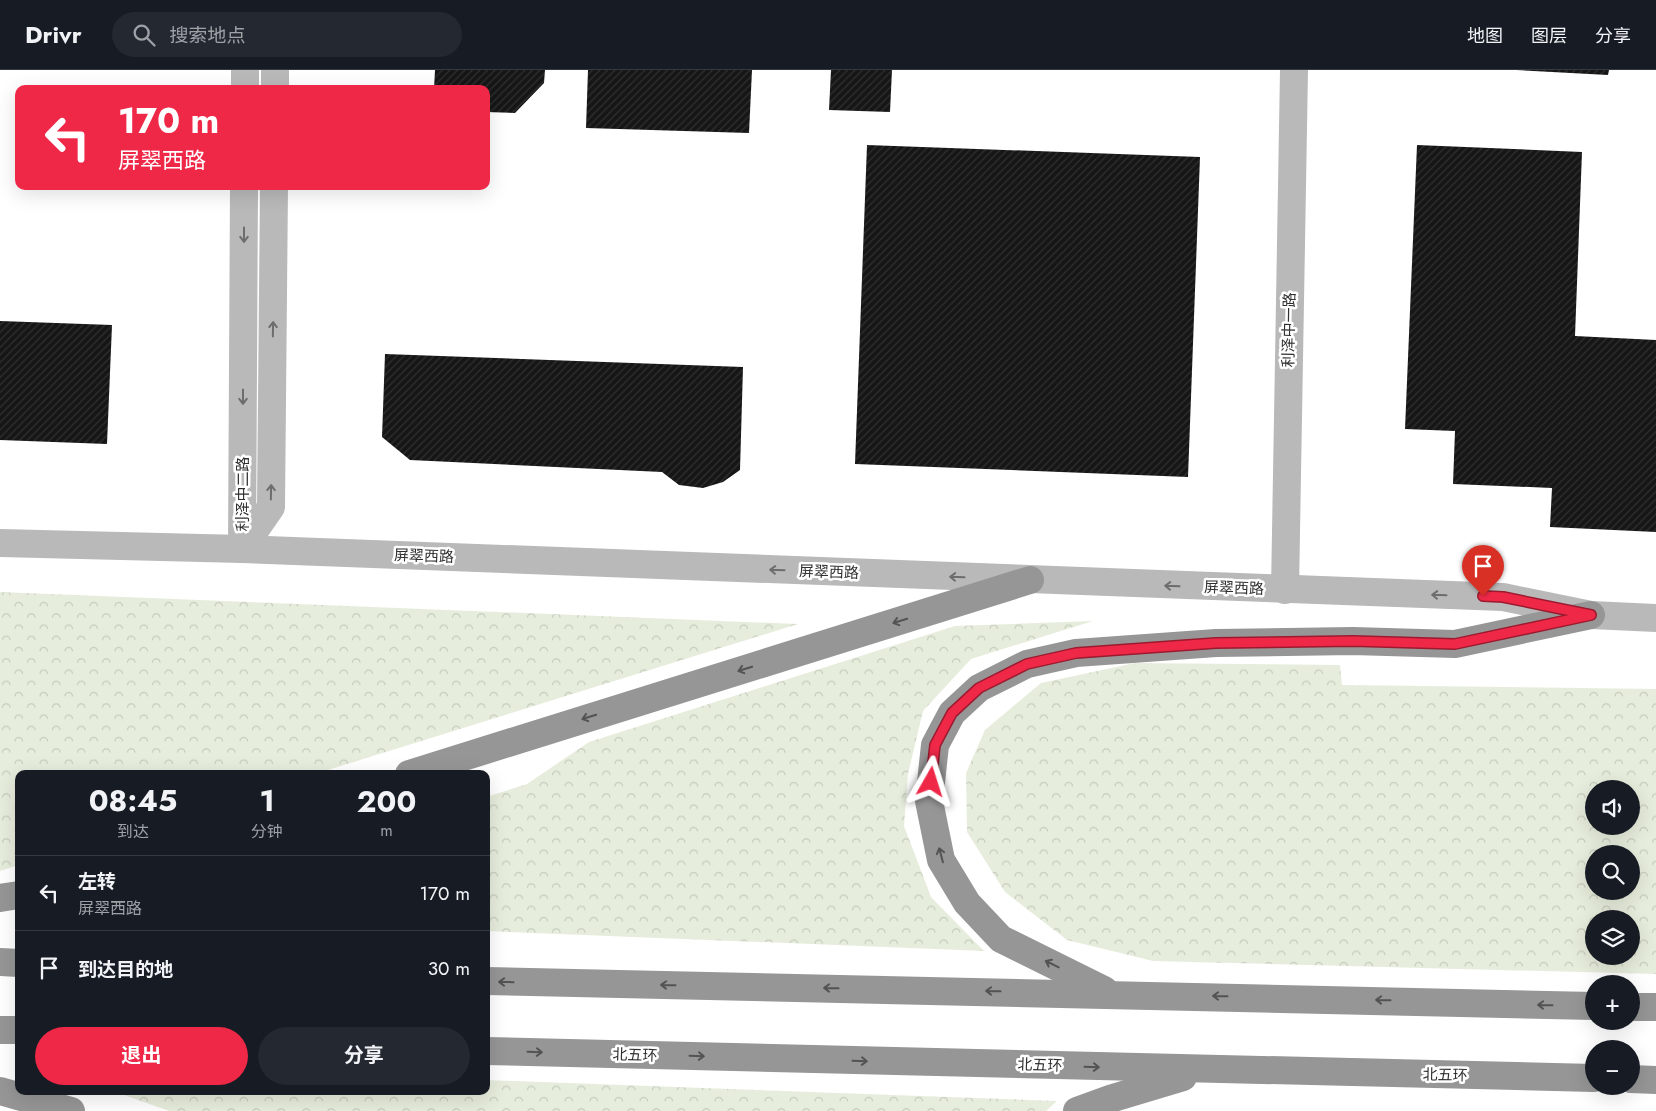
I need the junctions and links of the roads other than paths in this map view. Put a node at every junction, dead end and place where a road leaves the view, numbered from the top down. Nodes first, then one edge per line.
1 (245, 70) edge
2 (275, 70) edge
3 (1294, 70) edge
4 (245, 85) edge
5 (275, 85) edge
6 (244, 190) edge
7 (274, 190) edge
8 (0, 542) edge
9 (242, 549) junction
10 (1030, 580) junction
11 (1285, 590) junction
12 (1591, 615) junction
13 (1656, 618) edge
14 (422, 770) edge
15 (15, 896) edge
16 (0, 898) edge
17 (0, 962) edge
18 (15, 963) edge
19 (490, 981) edge
20 (1112, 994) junction
21 (1585, 1006) edge
22 (1640, 1007) edge
23 (1656, 1008) edge
24 (0, 1030) edge
25 (15, 1030) edge
26 (490, 1050) edge
27 (1208, 1070) junction
28 (1585, 1078) edge
29 (1640, 1079) edge
30 (1656, 1080) edge
31 (0, 1091) edge
32 (71, 1111) edge
33 (1077, 1111) edge

1 - 4 street
2 - 5 street
3 - 11 street, 利泽中一路
6 -> 9 street, 利泽中二路
9 -> 7 street, 利泽中二路
8 - 9 street, 屏翠西路
10 -> 9 street, 屏翠西路
11 -> 10 street, 屏翠西路
10 -> 14 highway
12 -> 11 street, 屏翠西路
12 - 13 street, 屏翠西路
20 -> 12 highway
15 - 16 highway
17 - 18 highway
20 -> 19 highway
21 -> 20 highway
22 - 23 highway
24 - 25 highway
26 -> 27 highway, 北五环
27 - 28 highway, 北五环
27 - 33 highway
29 - 30 highway
31 - 32 highway

